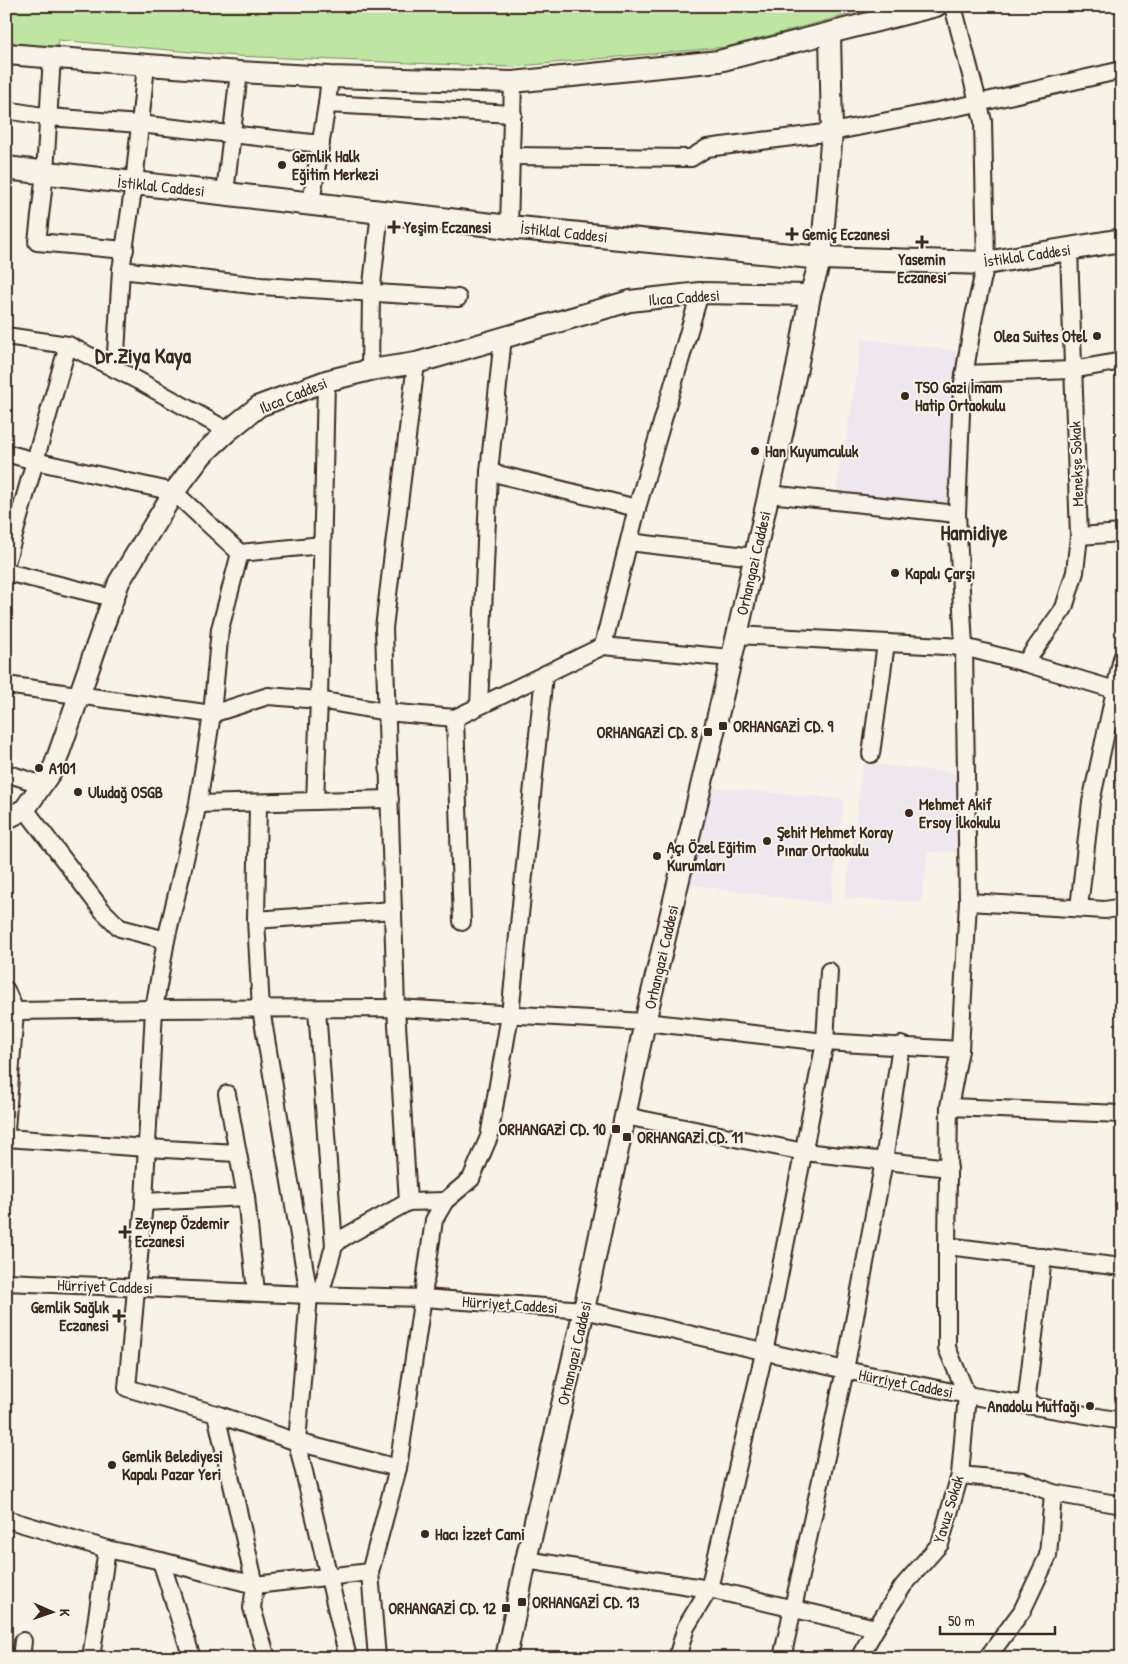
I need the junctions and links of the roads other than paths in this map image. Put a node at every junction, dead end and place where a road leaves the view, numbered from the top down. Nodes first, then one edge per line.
1 (936, 6) edge
2 (952, 6) edge
3 (830, 34) junction
4 (6, 54) edge
5 (52, 56) junction
6 (146, 65) junction
7 (1122, 70) edge
8 (239, 72) junction
9 (330, 77) junction
10 (513, 82) junction
11 (978, 103) junction
12 (327, 104) junction
13 (6, 110) edge
14 (513, 114) junction
15 (49, 118) junction
16 (139, 124) junction
17 (832, 132) junction
18 (232, 134) junction
19 (321, 144) junction
20 (512, 156) junction
21 (6, 168) edge
22 (45, 173) junction
23 (134, 184) junction
24 (226, 193) junction
25 (311, 203) junction
26 (380, 211) junction
27 (508, 226) junction
28 (1122, 240) edge
29 (125, 250) junction
30 (1069, 250) junction
31 (821, 258) junction
32 (986, 263) junction
33 (122, 270) junction
34 (700, 293) junction
35 (371, 294) junction
36 (810, 295) junction
37 (458, 298) dead end
38 (6, 336) edge
39 (503, 337) junction
40 (68, 346) junction
41 (1122, 361) edge
42 (416, 363) junction
43 (115, 369) junction
44 (370, 370) junction
45 (1072, 370) junction
46 (964, 374) junction
47 (326, 381) junction
48 (228, 431) junction
49 (6, 453) edge
50 (35, 462) junction
51 (489, 472) junction
52 (174, 492) junction
53 (768, 494) junction
54 (637, 508) junction
55 (957, 514) junction
56 (1122, 533) edge
57 (1079, 536) junction
58 (629, 542) junction
59 (322, 545) junction
60 (240, 553) junction
61 (754, 557) junction
62 (6, 563) edge
63 (6, 572) edge
64 (113, 598) junction
65 (736, 635) junction
66 (886, 643) junction
67 (603, 646) junction
68 (964, 647) junction
69 (731, 658) junction
70 (1122, 658) edge
71 (1025, 663) junction
72 (544, 674) junction
73 (6, 685) edge
74 (1119, 691) edge
75 (78, 696) junction
76 (319, 700) junction
77 (479, 706) junction
78 (386, 712) junction
79 (212, 714) junction
80 (455, 718) junction
81 (871, 754) dead end
82 (6, 773) edge
83 (43, 785) junction
84 (390, 799) junction
85 (315, 801) junction
86 (258, 802) junction
87 (198, 804) junction
88 (25, 809) junction
89 (6, 819) edge
90 (968, 902) junction
91 (1122, 907) edge
92 (1079, 908) junction
93 (393, 910) junction
94 (256, 920) junction
95 (462, 922) dead end
96 (166, 940) junction
97 (829, 971) dead end
98 (6, 990) edge
99 (396, 1008) junction
100 (154, 1009) junction
101 (261, 1009) junction
102 (317, 1009) junction
103 (15, 1012) junction
104 (510, 1016) junction
105 (645, 1022) junction
106 (825, 1042) junction
107 (901, 1045) junction
108 (960, 1050) junction
109 (8, 1080) edge
110 (227, 1094) dead end
111 (950, 1108) junction
112 (1122, 1114) edge
113 (625, 1116) junction
114 (6, 1130) edge
115 (6, 1138) edge
116 (147, 1148) junction
117 (804, 1152) junction
118 (238, 1153) junction
119 (884, 1161) junction
120 (949, 1168) junction
121 (246, 1197) junction
122 (445, 1201) junction
123 (144, 1202) junction
124 (408, 1202) junction
125 (334, 1246) junction
126 (947, 1246) junction
127 (1042, 1257) junction
128 (1122, 1267) edge
129 (6, 1282) edge
130 (137, 1287) junction
131 (256, 1292) junction
132 (314, 1295) junction
133 (424, 1298) junction
134 (584, 1310) junction
135 (764, 1353) junction
136 (845, 1370) junction
137 (967, 1395) junction
138 (1026, 1405) junction
139 (216, 1414) junction
140 (1122, 1421) edge
141 (297, 1442) junction
142 (398, 1468) junction
143 (960, 1475) junction
144 (1054, 1493) junction
145 (1122, 1505) edge
146 (6, 1519) edge
147 (107, 1549) junction
148 (526, 1560) junction
149 (161, 1561) junction
150 (370, 1572) junction
151 (328, 1576) junction
152 (255, 1585) junction
153 (709, 1589) junction
154 (792, 1609) junction
155 (876, 1628) junction
156 (23, 1641) dead end
157 (21, 1658) edge
158 (91, 1658) edge
159 (192, 1658) edge
160 (267, 1658) edge
161 (348, 1658) edge
162 (377, 1658) edge
163 (506, 1658) edge
164 (677, 1658) edge
165 (782, 1658) edge
166 (860, 1658) edge
167 (987, 1658) edge

1 - 3 street
2 - 11 street
3 - 10 street
3 - 17 street, Orhangazi Caddesi
4 - 5 street
5 - 6 street
5 - 15 street
6 - 8 street
6 - 16 street
7 - 11 street
8 - 9 street
8 - 18 street
9 - 10 street
9 - 12 street
10 - 14 street
11 - 17 street
11 - 32 street
12 - 14 street
12 - 19 street
13 - 15 street
14 - 20 street
15 - 16 street
15 - 22 street
16 - 18 street
16 - 23 street
17 - 20 street
17 - 31 street, Orhangazi Caddesi
18 - 19 street
18 - 24 street
19 - 25 street
20 - 27 street
21 - 22 main road, İstiklal Caddesi
22 - 23 main road, İstiklal Caddesi
22 - 29 street
23 - 24 main road, İstiklal Caddesi
23 - 29 street
24 - 25 main road, İstiklal Caddesi
25 - 26 main road, İstiklal Caddesi
26 - 27 main road, İstiklal Caddesi
26 - 35 street
27 - 31 main road, İstiklal Caddesi
28 - 30 main road, İstiklal Caddesi
29 - 33 street
30 - 32 main road, İstiklal Caddesi
30 - 45 street, Menekşe Sokak
31 - 32 main road, İstiklal Caddesi
31 - 36 street, Orhangazi Caddesi
32 - 46 street
33 - 35 street
33 - 43 street
34 - 36 street, Ilıca Caddesi
34 - 39 street, Ilıca Caddesi
34 - 54 street
35 - 37 street
35 - 44 street
36 - 53 street, Orhangazi Caddesi
38 - 40 street
39 - 42 street, Ilıca Caddesi
39 - 51 street
40 - 43 street
40 - 50 street
41 - 45 street
42 - 44 street, Ilıca Caddesi
42 - 78 street
43 - 48 street
44 - 47 street, Ilıca Caddesi
45 - 46 street
45 - 57 street, Menekşe Sokak
46 - 55 street
47 - 48 street, Ilıca Caddesi
47 - 59 street
48 - 52 street, Ilıca Caddesi
49 - 50 street
50 - 52 street
50 - 62 street
51 - 54 street
51 - 77 street
52 - 60 street
52 - 64 street, Ilıca Caddesi
53 - 55 street
53 - 61 street, Orhangazi Caddesi
54 - 58 street
55 - 68 street
56 - 57 street
57 - 71 street, Menekşe Sokak
58 - 61 street
58 - 67 street
59 - 60 street
59 - 76 street
60 - 79 street
61 - 65 street, Orhangazi Caddesi
63 - 64 street
64 - 75 street, Ilıca Caddesi
65 - 66 street
65 - 69 street, Orhangazi Caddesi
66 - 68 street
66 - 81 street
67 - 69 street
67 - 72 street
68 - 71 street
68 - 90 street
69 - 105 street, Orhangazi Caddesi
70 - 74 street
71 - 74 street
72 - 77 street
72 - 104 street
73 - 75 street
74 - 92 street
75 - 79 street
75 - 83 street, Ilıca Caddesi
76 - 78 street
76 - 79 street
76 - 85 street
77 - 80 street
78 - 80 street
78 - 84 street
79 - 87 street
80 - 95 street
82 - 83 street
83 - 88 street, Ilıca Caddesi
84 - 85 street
84 - 93 street
85 - 86 street
86 - 87 street
86 - 94 street
87 - 96 street
88 - 89 street, Ilıca Caddesi
88 - 96 street
90 - 92 street
90 - 108 street
91 - 92 street
93 - 94 street
93 - 99 street
94 - 101 street
96 - 100 street
97 - 106 street
98 - 103 street
99 - 102 street
99 - 104 street
99 - 124 street
100 - 101 street
100 - 103 street
100 - 116 street
101 - 102 street
101 - 132 street
102 - 125 street
103 - 109 street
104 - 105 street
104 - 122 street
105 - 106 street
105 - 113 street, Orhangazi Caddesi
106 - 107 street
106 - 117 street
107 - 108 street
107 - 119 street
108 - 111 street
109 - 114 street
110 - 118 street
111 - 112 street
111 - 120 street
113 - 117 street
113 - 134 street, Orhangazi Caddesi
115 - 116 street
116 - 118 street
116 - 123 street
117 - 119 street
117 - 135 street
118 - 121 street
119 - 120 street
119 - 136 street
120 - 126 street
121 - 123 street
121 - 131 street
122 - 124 street
122 - 133 street
123 - 130 street
124 - 125 street
125 - 132 street
126 - 127 street
126 - 137 street
127 - 128 street
127 - 138 street
129 - 130 street, Hürriyet Caddesi
130 - 131 street, Hürriyet Caddesi
130 - 139 street
131 - 132 street, Hürriyet Caddesi
132 - 133 street, Hürriyet Caddesi
132 - 141 street
133 - 134 street, Hürriyet Caddesi
133 - 142 street
134 - 135 street, Hürriyet Caddesi
134 - 148 street, Orhangazi Caddesi
135 - 136 street, Hürriyet Caddesi
135 - 153 street
136 - 137 street, Hürriyet Caddesi
136 - 154 street
137 - 138 street, Hürriyet Caddesi
137 - 143 street, Yavuz Sokak
138 - 140 street, Hürriyet Caddesi
139 - 141 street
139 - 152 street
141 - 142 street
141 - 151 street
142 - 150 street
143 - 144 street
143 - 155 street, Yavuz Sokak
144 - 145 street
144 - 167 street
146 - 147 street
147 - 149 street
147 - 158 street
148 - 153 street
148 - 163 street, Orhangazi Caddesi
149 - 152 street
149 - 159 street
150 - 151 street
150 - 162 street
151 - 152 street
151 - 161 street
152 - 160 street
153 - 154 street
153 - 164 street
154 - 155 street
154 - 165 street
155 - 166 street, Yavuz Sokak
156 - 157 street

